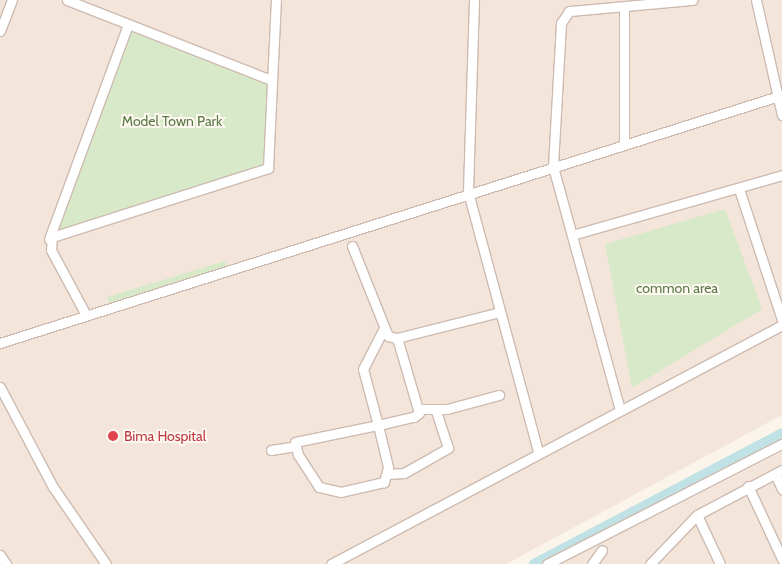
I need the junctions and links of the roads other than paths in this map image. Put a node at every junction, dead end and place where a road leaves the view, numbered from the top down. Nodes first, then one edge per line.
1 (12, 0) edge
2 (67, 0) edge
3 (276, 0) edge
4 (474, 0) edge
5 (693, 0) edge
6 (756, 0) edge
7 (82, 3) edge
8 (624, 6) junction
9 (128, 24) junction
10 (0, 31) edge
11 (271, 80) junction
12 (779, 96) edge
13 (782, 115) edge
14 (624, 144) junction
15 (553, 166) junction
16 (782, 175) edge
17 (739, 189) junction
18 (468, 192) junction
19 (572, 235) junction
20 (49, 239) junction
21 (352, 246) dead end
22 (500, 312) junction
23 (86, 315) junction
24 (782, 320) edge
25 (782, 325) edge
26 (383, 330) junction
27 (397, 338) junction
28 (0, 343) edge
29 (0, 387) edge
30 (499, 395) dead end
31 (420, 409) junction
32 (620, 410) junction
33 (436, 411) junction
34 (378, 424) junction
35 (782, 444) edge
36 (296, 446) junction
37 (271, 450) dead end
38 (538, 452) junction
39 (778, 472) edge
40 (386, 474) junction
41 (748, 486) junction
42 (782, 489) edge
43 (697, 515) junction
44 (602, 550) dead end
45 (0, 555) edge
46 (782, 560) edge
47 (6, 564) edge
48 (106, 564) edge
49 (331, 564) edge
50 (547, 564) edge
51 (592, 564) edge
52 (650, 564) edge
53 (720, 564) edge

1 - 10 street
2 - 7 street
3 - 11 street
4 - 18 street
5 - 8 street
6 - 12 street
7 - 9 street
8 - 14 street
8 - 15 street
9 - 11 street
9 - 20 street
11 - 20 street
12 - 13 street
12 - 14 street
14 - 15 street
15 - 18 street
15 - 19 street
16 - 17 street
17 - 19 street
17 - 24 street
18 - 22 street
18 - 23 street
19 - 32 street
20 - 23 street
21 - 26 street
22 - 27 street
22 - 38 street
23 - 28 street
25 - 32 street
26 - 27 street
26 - 34 street
27 - 31 street
29 - 48 street
30 - 33 street
31 - 33 street
31 - 34 street
32 - 38 street
33 - 40 street
34 - 36 street
34 - 40 street
35 - 50 street
36 - 37 street
36 - 40 street
38 - 49 street
39 - 41 street
39 - 42 street
41 - 43 street
41 - 46 street
43 - 52 street
43 - 53 street
44 - 51 street
45 - 47 street

